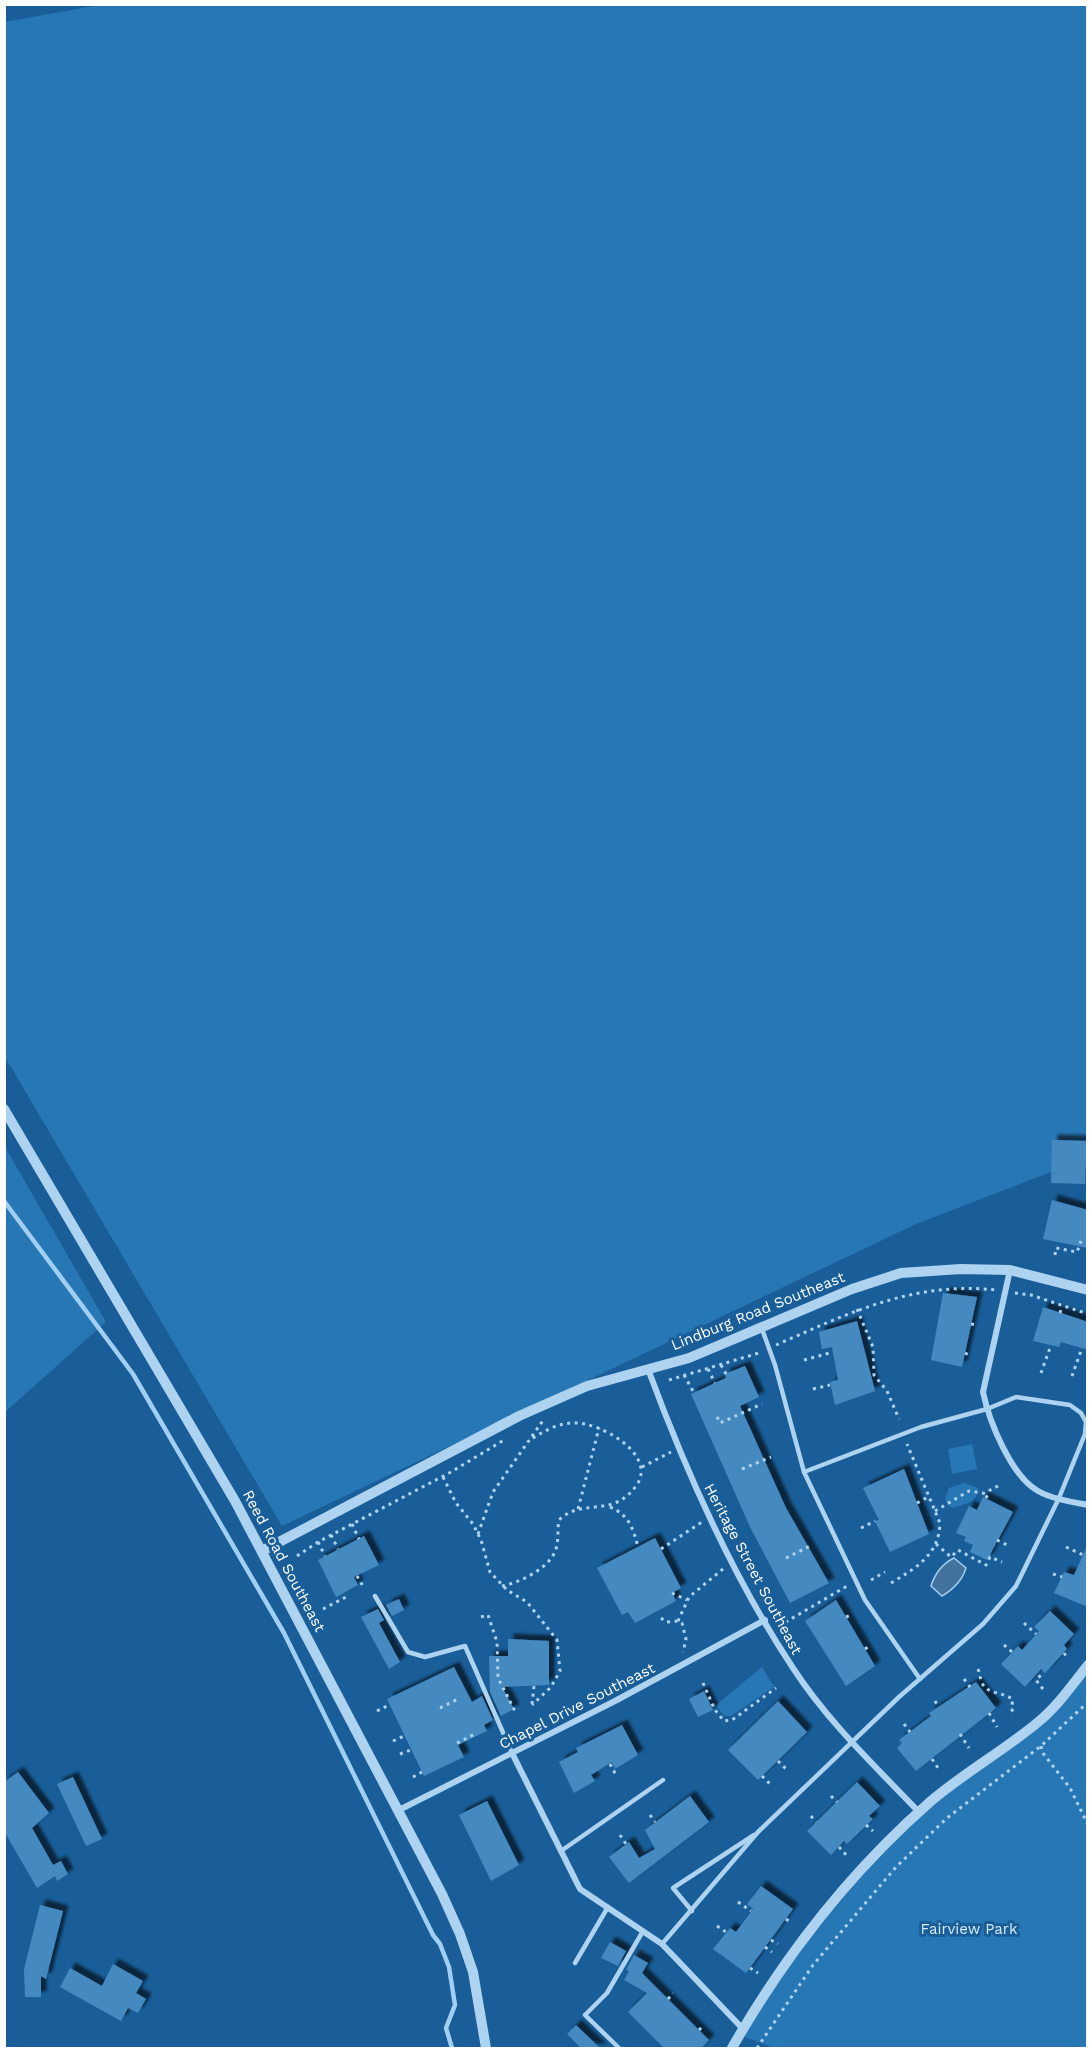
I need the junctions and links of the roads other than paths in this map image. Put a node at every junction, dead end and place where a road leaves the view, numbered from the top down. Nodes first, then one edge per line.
1 (4, 1109) edge
2 (1010, 1270) junction
3 (1088, 1290) edge
4 (761, 1328) junction
5 (648, 1369) junction
6 (987, 1409) junction
7 (804, 1472) junction
8 (1059, 1498) junction
9 (1088, 1505) edge
10 (262, 1551) junction
11 (375, 1596) dead end
12 (765, 1620) junction
13 (1088, 1665) edge
14 (920, 1678) junction
15 (850, 1742) junction
16 (512, 1753) junction
17 (663, 1780) dead end
18 (399, 1810) junction
19 (919, 1812) junction
20 (758, 1832) junction
21 (561, 1851) junction
22 (608, 1907) junction
23 (692, 1911) junction
24 (643, 1931) junction
25 (662, 1944) junction
26 (575, 1963) dead end
27 (743, 2029) junction
28 (486, 2049) edge
29 (619, 2049) edge
30 (732, 2049) edge

1 - 10 street, Reed Road Southeast
2 - 3 street, Lindburg Road Southeast
2 - 4 street, Lindburg Road Southeast
2 - 6 street
4 - 5 street, Lindburg Road Southeast
4 - 7 lane
5 - 10 street, Lindburg Road Southeast
5 - 12 street, Heritage Street Southeast
6 - 7 lane
6 - 8 street
6 - 8 lane
7 - 14 lane
8 - 9 street
8 - 14 lane
10 - 18 street, Reed Road Southeast
11 - 16 lane
12 - 15 street, Heritage Street Southeast
12 - 16 street, Chapel Drive Southeast
13 - 19 street
14 - 15 lane
15 - 19 street, Heritage Street Southeast
15 - 20 lane
16 - 18 street, Chapel Drive Southeast
16 - 21 street
17 - 21 lane
18 - 28 street, Reed Road Southeast
19 - 27 street
20 - 23 lane
20 - 23 lane
21 - 22 street
22 - 24 street
22 - 26 lane
23 - 25 lane
24 - 25 street
24 - 29 lane
25 - 27 street
27 - 30 street

